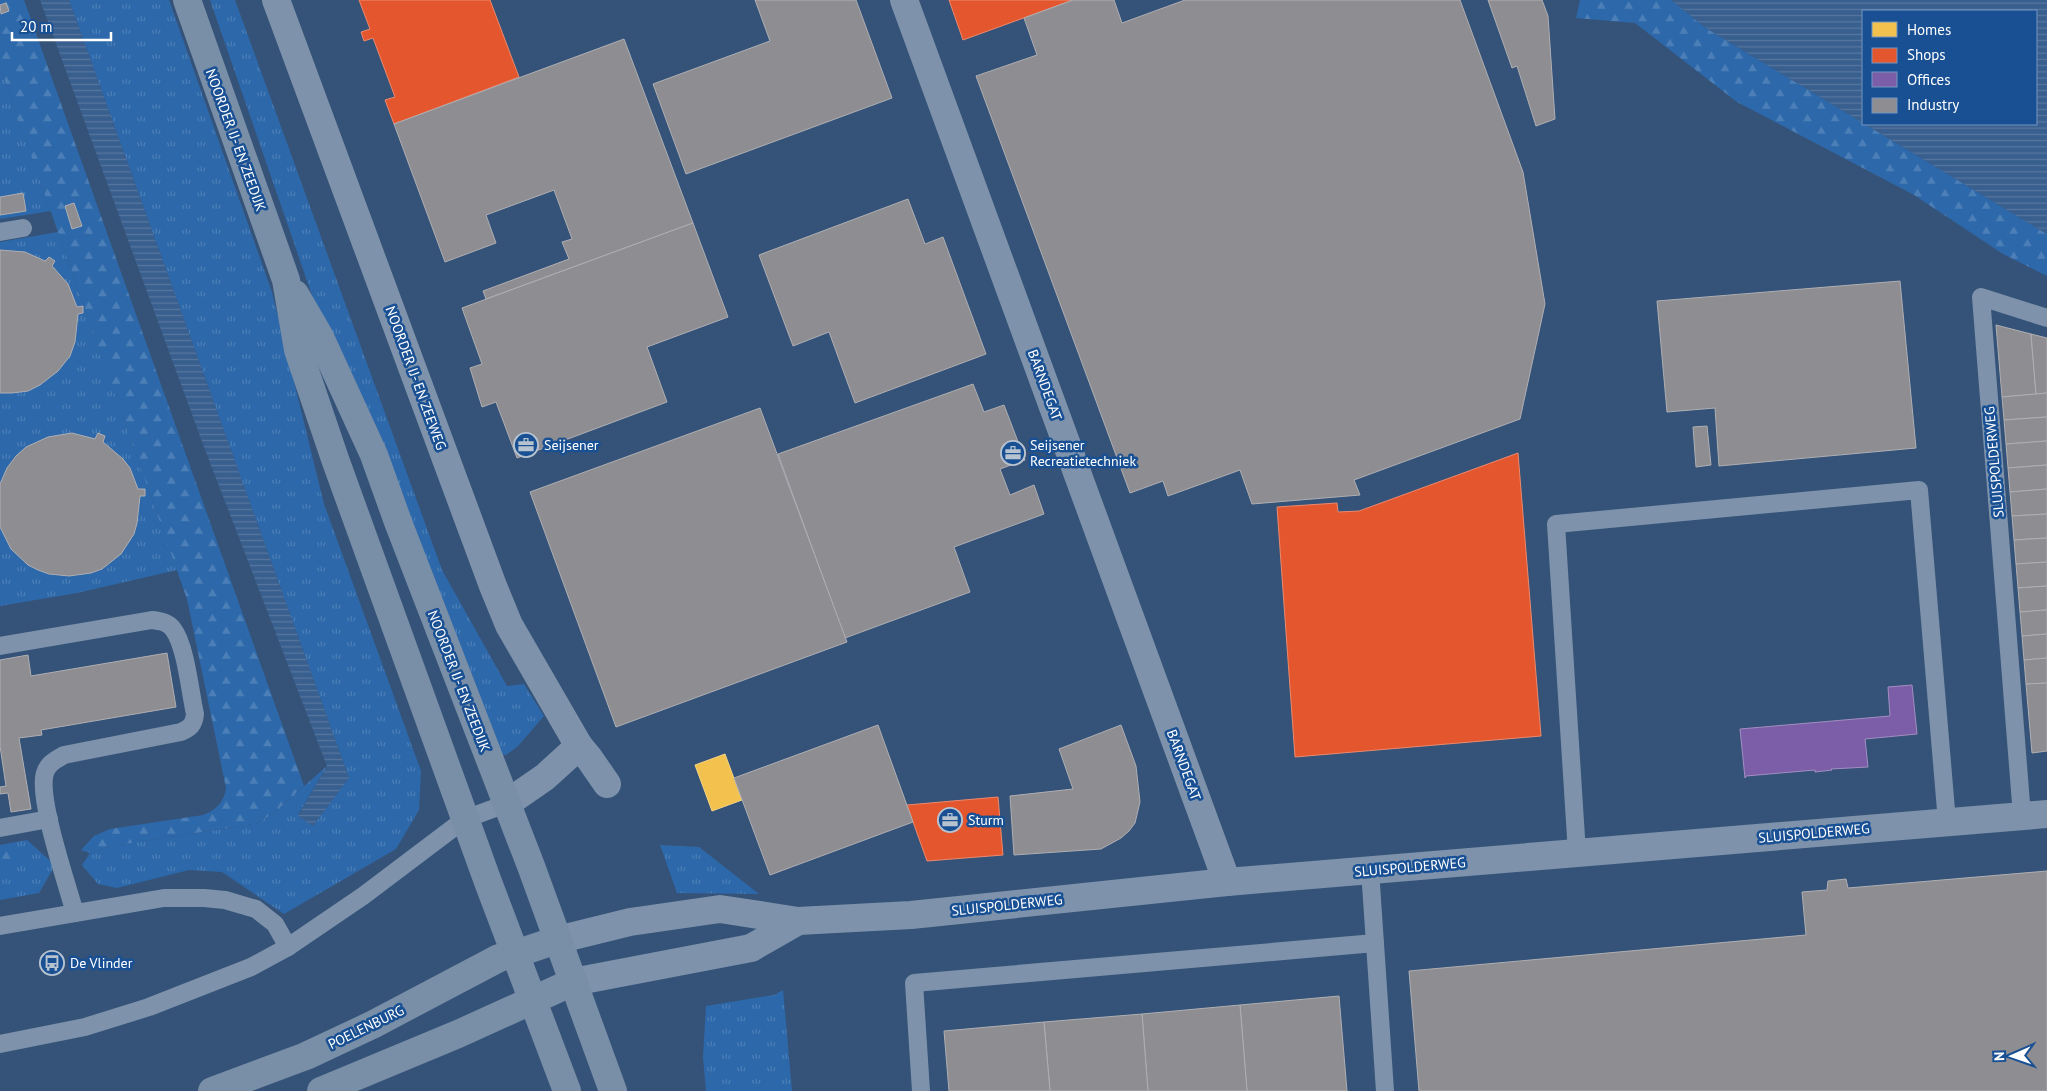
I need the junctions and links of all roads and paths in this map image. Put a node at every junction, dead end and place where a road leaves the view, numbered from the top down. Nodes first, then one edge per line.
1 (187, 0) edge
2 (276, 0) edge
3 (904, 0) edge
4 (24, 228) dead end
5 (0, 232) edge
6 (286, 280) junction
7 (2047, 318) edge
8 (0, 646) edge
9 (578, 746) junction
10 (607, 784) dead end
11 (506, 804) junction
12 (2035, 815) edge
13 (49, 819) junction
14 (465, 819) junction
15 (1947, 822) junction
16 (0, 828) edge
17 (1577, 853) junction
18 (1370, 870) junction
19 (1227, 882) junction
20 (75, 913) junction
21 (798, 921) junction
22 (0, 926) edge
23 (557, 940) junction
24 (1375, 943) junction
25 (288, 947) junction
26 (515, 954) junction
27 (573, 982) junction
28 (533, 1001) junction
29 (0, 1044) edge
30 (212, 1091) edge
31 (321, 1091) edge
32 (568, 1091) edge
33 (614, 1091) edge
34 (921, 1091) edge
35 (1386, 1091) edge

1 - 6 street, NOORDER IJ- EN ZEEDIJK
2 - 9 street, NOORDER IJ- EN ZEEWEG
3 - 19 street, BARNDEGAT
4 - 5 lane
6 - 11 street, NOORDER IJ- EN ZEEDIJK
6 - 14 street, NOORDER IJ- EN ZEEDIJK
7 - 12 lane, SLUISPOLDERWEG
8 - 13 lane
9 - 10 street, NOORDER IJ- EN ZEEWEG
9 - 11 street
11 - 14 lane
11 - 23 street, NOORDER IJ- EN ZEEDIJK
12 - 15 street, SLUISPOLDERWEG
13 - 16 lane
13 - 20 lane
14 - 25 lane
14 - 26 street, NOORDER IJ- EN ZEEDIJK
15 - 17 street, SLUISPOLDERWEG
15 - 17 lane
17 - 18 street, SLUISPOLDERWEG
18 - 19 street, SLUISPOLDERWEG
18 - 24 lane
19 - 21 street, SLUISPOLDERWEG
20 - 22 lane
20 - 25 lane
21 - 23 street, SLUISPOLDERWEG
21 - 27 street, SLUISPOLDERWEG
23 - 26 street, POELENBURG
23 - 27 street, NOORDER IJ- EN ZEEDIJK
24 - 34 lane
24 - 35 lane
25 - 29 lane
26 - 28 street, NOORDER IJ- EN ZEEDIJK
26 - 30 street, POELENBURG
27 - 28 street
27 - 33 street, NOORDER IJ- EN ZEEDIJK
28 - 31 street
28 - 32 street, NOORDER IJ- EN ZEEDIJK

